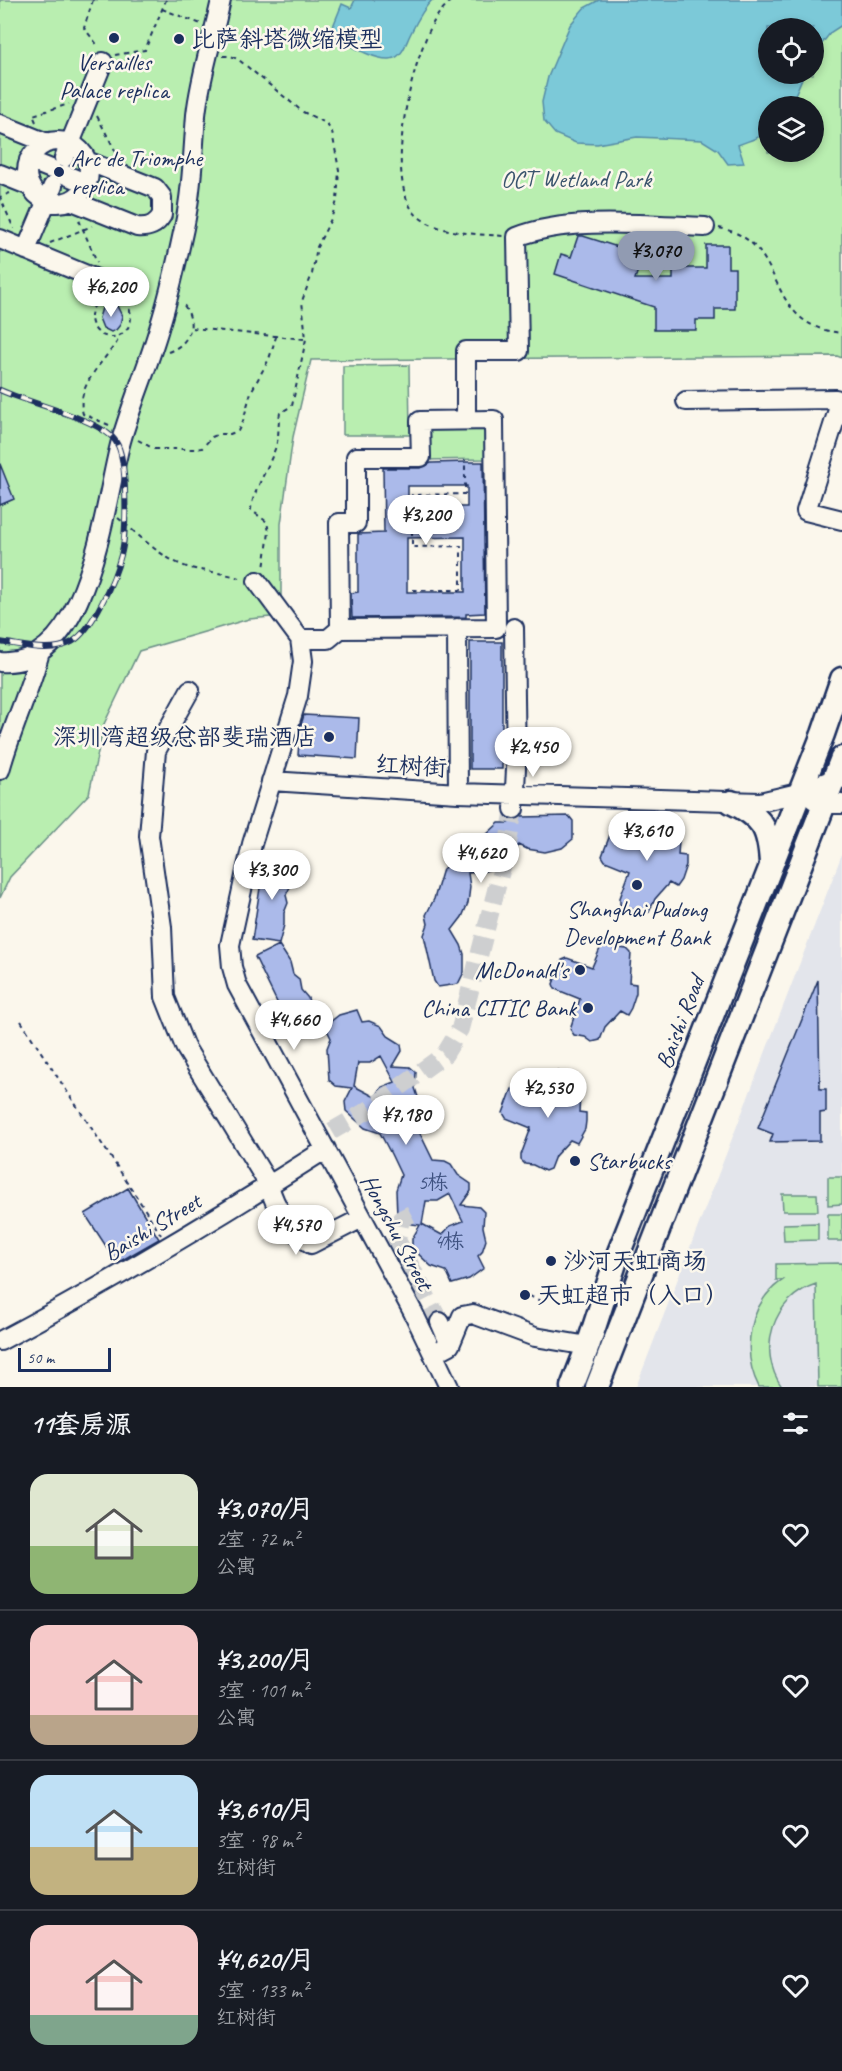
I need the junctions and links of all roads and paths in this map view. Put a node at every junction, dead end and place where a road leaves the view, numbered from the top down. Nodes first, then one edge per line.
1 (93, 0) edge
2 (166, 0) edge
3 (221, 0) edge
4 (451, 0) edge
5 (162, 9) junction
6 (215, 29) junction
7 (103, 53) junction
8 (208, 55) junction
9 (88, 99) junction
10 (33, 115) dead end
11 (0, 123) edge
12 (47, 143) junction
13 (29, 160) junction
14 (87, 161) junction
15 (58, 172) junction
16 (0, 174) edge
17 (129, 177) junction
18 (87, 184) junction
19 (30, 186) junction
20 (0, 197) edge
21 (72, 201) junction
22 (162, 214) junction
23 (112, 217) junction
24 (185, 225) junction
25 (705, 227) joint
26 (83, 230) junction
27 (518, 237) junction
28 (0, 238) edge
29 (26, 250) junction
30 (109, 290) junction
31 (169, 296) junction
32 (192, 328) junction
33 (842, 333) edge
34 (119, 335) junction
35 (276, 337) junction
36 (306, 339) junction
37 (152, 352) junction
38 (686, 400) dead end
39 (466, 420) junction
40 (124, 431) junction
41 (465, 460) dead end
42 (107, 508) junction
43 (842, 520) edge
44 (257, 581) junction
45 (413, 590) dead end
46 (457, 628) junction
47 (514, 628) dead end
48 (340, 629) junction
49 (300, 639) junction
50 (40, 652) junction
51 (0, 662) edge
52 (842, 679) edge
53 (190, 690) dead end
54 (0, 770) edge
55 (839, 772) edge
56 (271, 781) junction
57 (458, 793) junction
58 (798, 793) junction
59 (515, 802) junction
60 (731, 802) junction
61 (833, 804) edge
62 (771, 864) junction
63 (21, 1021) dead end
64 (326, 1139) junction
65 (269, 1185) junction
66 (362, 1218) junction
67 (168, 1245) junction
68 (529, 1296) dead end
69 (541, 1301) dead end
70 (0, 1341) edge
71 (588, 1346) junction
72 (433, 1354) junction
73 (598, 1386) edge
74 (449, 1387) edge
75 (572, 1387) edge

1 - 7 path
2 - 5 path
3 - 6 street
4 - 27 path
5 - 6 path
5 - 7 path
6 - 8 street
7 - 9 street
8 - 24 street
8 - 36 path
9 - 10 path
9 - 15 street
9 - 17 path
11 - 12 street
12 - 13 street
12 - 15 street
13 - 15 street
13 - 19 street
14 - 15 street
14 - 17 street
14 - 18 street
15 - 18 street
15 - 19 street
15 - 21 street
15 - 29 street
16 - 19 street
17 - 22 street
18 - 21 street
20 - 29 path
21 - 23 street
21 - 26 path
22 - 23 street
22 - 24 street
23 - 26 path
24 - 31 street
25 - 27 street
25 - 33 path
26 - 29 path
26 - 30 path
27 - 39 street
28 - 29 street
29 - 30 street
30 - 34 path
30 - 34 path
31 - 32 path
31 - 37 street
32 - 35 path
32 - 37 path
34 - 40 path
35 - 36 path
35 - 40 path
36 - 44 path
37 - 40 street
38 - 43 street
39 - 46 street
39 - 48 street
40 - 42 street
41 - 45 path
42 - 44 path
42 - 50 street
44 - 49 street
46 - 48 street
46 - 57 street
47 - 59 street
48 - 49 street
49 - 56 street, Hongshu Street
50 - 51 street
50 - 54 street
52 - 58 main road, Baishi Road
53 - 65 street
55 - 58 street, 红树街
55 - 61 main road
56 - 57 street, 红树街
56 - 64 street, Hongshu Street
57 - 59 street, 红树街
58 - 60 street, 红树街
58 - 61 street
58 - 62 main road, Baishi Road
59 - 60 street, 红树街
60 - 62 main road
61 - 73 main road
62 - 71 main road, Baishi Road
63 - 67 path
64 - 65 street, Baishi Street
64 - 66 street, Hongshu Street
65 - 66 street
65 - 67 street, Baishi Street
66 - 72 street, Hongshu Street
67 - 70 street, Baishi Street
68 - 69 path
71 - 72 street
71 - 75 main road, Baishi Road
72 - 74 street, Hongshu Street

